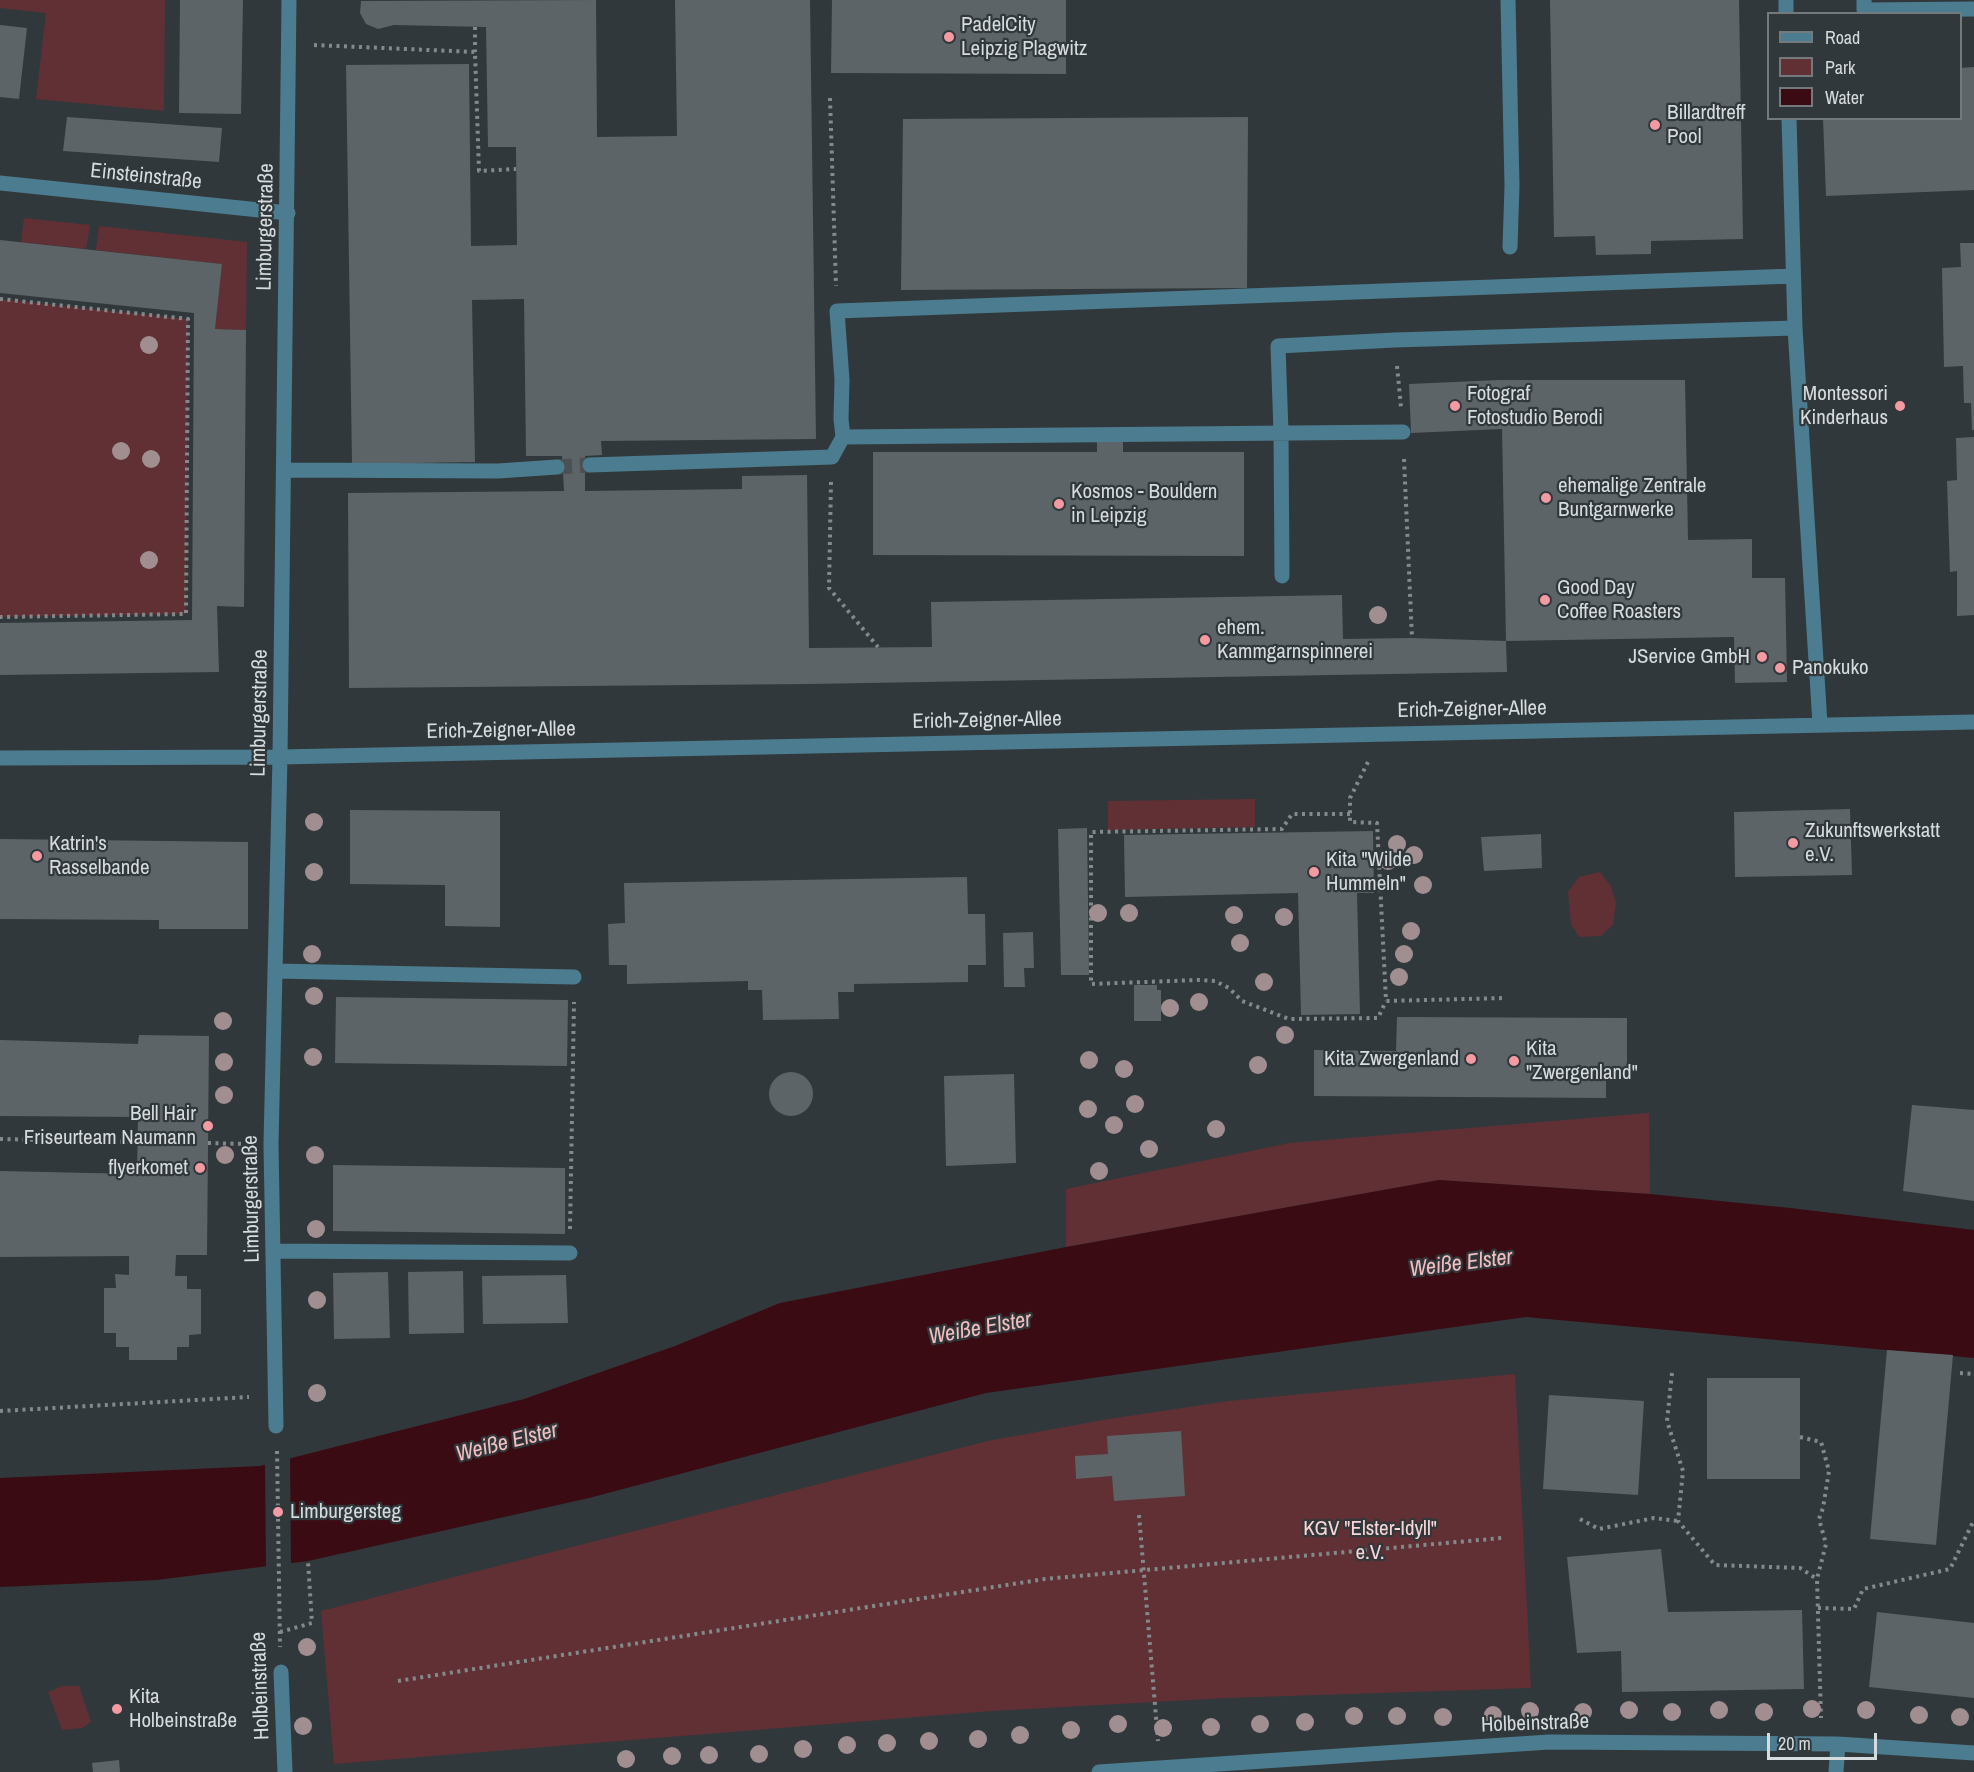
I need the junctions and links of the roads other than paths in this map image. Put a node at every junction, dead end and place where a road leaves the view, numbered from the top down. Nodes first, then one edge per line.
1 (289, 0) edge
2 (1508, 0) edge
3 (1864, 0) edge
4 (1974, 9) edge
5 (1789, 120) edge
6 (0, 183) edge
7 (288, 213) junction
8 (1510, 247) dead end
9 (1793, 276) junction
10 (1795, 328) junction
11 (1281, 432) junction
12 (1403, 432) road end
13 (843, 437) junction
14 (590, 465) tunnel mouth
15 (557, 467) tunnel mouth
16 (285, 470) junction
17 (1282, 576) dead end
18 (1974, 722) edge
19 (1820, 724) junction
20 (280, 757) junction
21 (0, 758) edge
22 (275, 971) junction
23 (574, 977) road end
24 (273, 1251) junction
25 (570, 1253) road end
26 (276, 1426) road end
27 (281, 1672) road end
28 (1838, 1744) junction
29 (1974, 1753) edge
30 (285, 1772) edge
31 (1099, 1772) edge
32 (1107, 1772) edge
33 (1836, 1772) edge

1 - 7 street, Limburgerstraße
2 - 8 street
3 - 4 street
5 - 9 street
6 - 7 street, Einsteinstraße
7 - 16 street, Limburgerstraße
9 - 10 street
9 - 13 street
10 - 11 street
10 - 19 street
11 - 12 street
11 - 13 street
11 - 17 street
13 - 14 street
15 - 16 street
16 - 20 street, Limburgerstraße
18 - 19 street, Erich-Zeigner-Allee
19 - 20 street, Erich-Zeigner-Allee
20 - 21 street, Erich-Zeigner-Allee
20 - 22 street, Limburgerstraße
22 - 23 street
22 - 24 street, Limburgerstraße
24 - 25 street
24 - 26 street, Limburgerstraße
27 - 30 street, Holbeinstraße
28 - 29 street, Holbeinstraße
28 - 32 street, Holbeinstraße
28 - 33 street
31 - 32 street, Holbeinstraße

